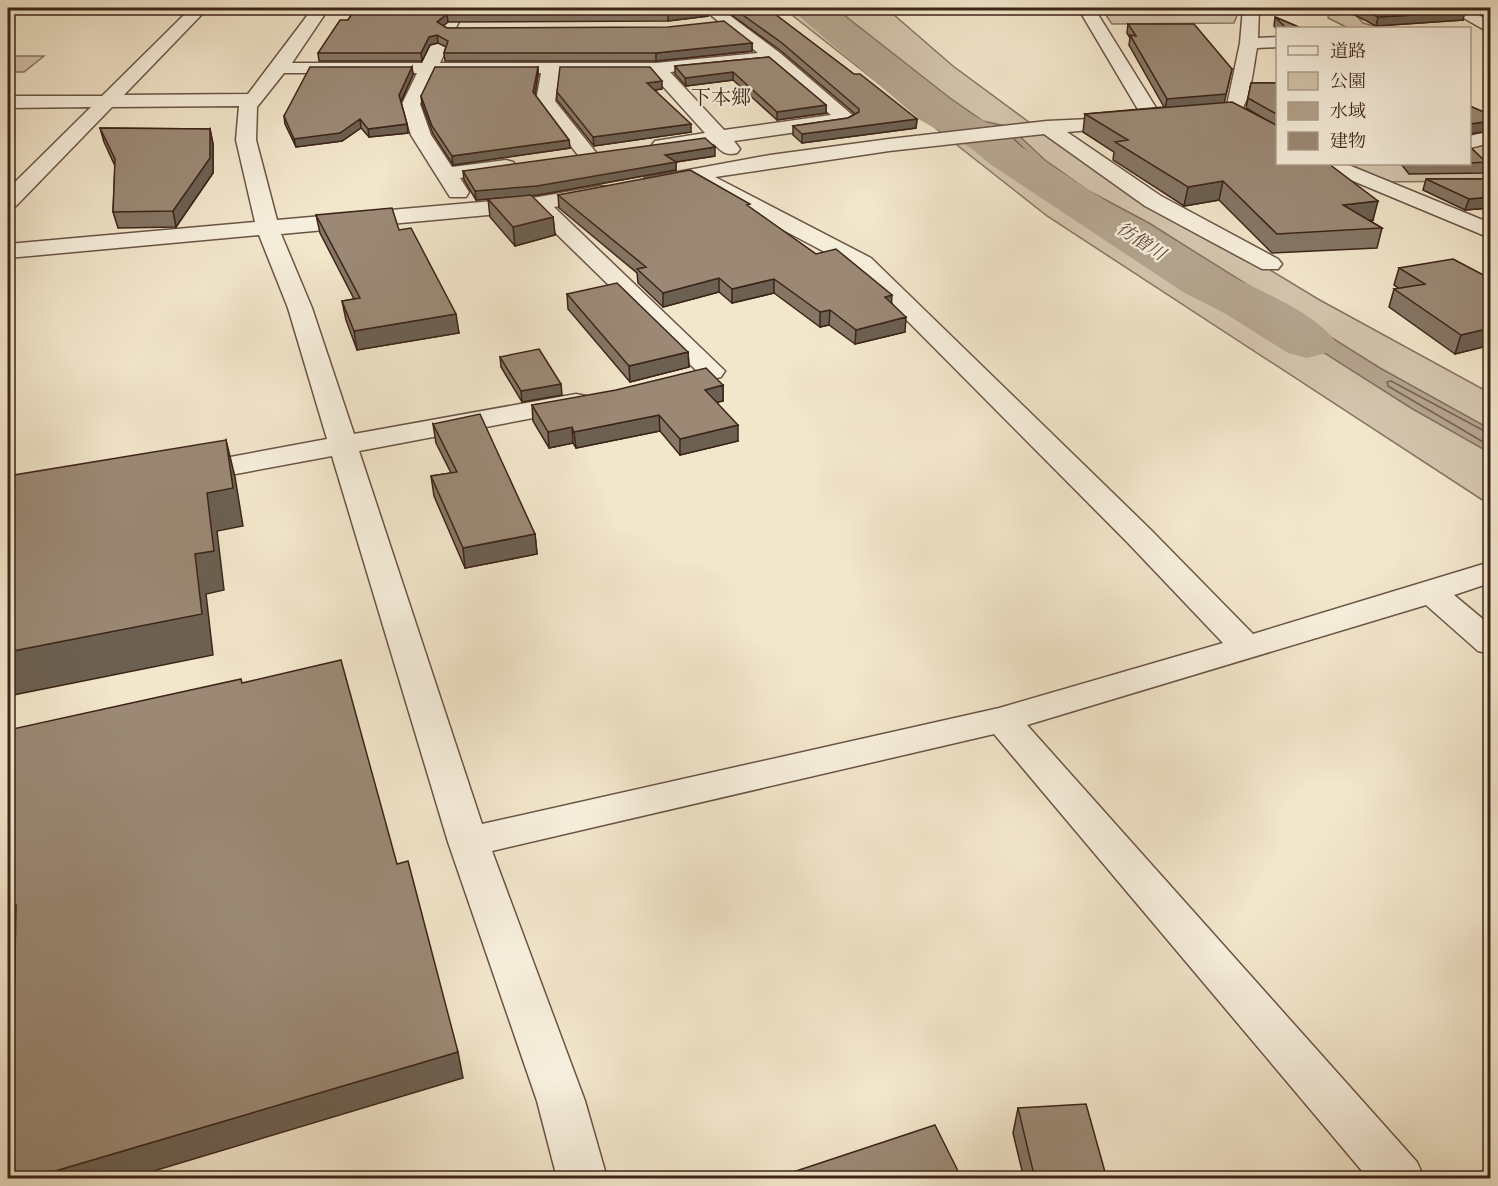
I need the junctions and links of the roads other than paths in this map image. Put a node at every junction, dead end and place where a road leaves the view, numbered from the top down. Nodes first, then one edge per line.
1 (200, 8) edge
2 (321, 8) edge
3 (458, 8) edge
4 (1086, 8) edge
5 (1251, 8) edge
6 (1454, 8) edge
7 (707, 16) edge
8 (1491, 28) edge
9 (448, 29) junction
10 (471, 29) edge
11 (1491, 36) edge
12 (1471, 37) edge
13 (1276, 42) edge
14 (1249, 43) junction
15 (774, 57) junction
16 (279, 68) junction
17 (430, 68) junction
18 (551, 68) junction
19 (656, 69) junction
20 (253, 100) junction
21 (109, 101) junction
22 (8, 102) edge
23 (1232, 111) junction
24 (1211, 114) edge
25 (1177, 117) edge
26 (1153, 119) junction
27 (1250, 122) edge
28 (1042, 128) junction
29 (718, 137) junction
30 (1491, 137) edge
31 (1471, 142) edge
32 (647, 147) edge
33 (611, 151) edge
34 (588, 154) junction
35 (564, 158) edge
36 (529, 163) edge
37 (1332, 165) edge
38 (746, 166) junction
39 (446, 174) junction
40 (694, 174) junction
41 (1422, 181) dead end
42 (1377, 182) junction
43 (8, 201) edge
44 (538, 204) junction
45 (469, 209) junction
46 (268, 230) junction
47 (1491, 231) edge
48 (8, 251) edge
49 (1270, 264) dead end
50 (681, 379) edge
51 (606, 397) edge
52 (342, 446) junction
53 (157, 479) edge
54 (1491, 572) edge
55 (1431, 592) junction
56 (1491, 643) edge
57 (1245, 646) junction
58 (1002, 720) junction
59 (468, 842) junction
60 (582, 1179) edge
61 (1399, 1179) edge

1 - 21 street
2 - 16 street
3 - 9 street
4 - 26 street
5 - 14 street
6 - 8 street
7 - 15 street
9 - 10 street
9 - 17 street
11 - 12 street
13 - 14 street
14 - 23 street
15 - 19 street
15 - 29 street
16 - 17 street
16 - 20 street
17 - 18 street
17 - 39 street
18 - 19 street
18 - 34 street
19 - 29 street
20 - 21 street
20 - 46 street
21 - 22 street
21 - 43 street
23 - 24 street
23 - 27 street
25 - 26 street
26 - 28 street
28 - 38 street
28 - 49 street
29 - 32 street
29 - 38 street
30 - 31 street
33 - 34 street
34 - 35 street
36 - 39 street
37 - 42 street
38 - 40 street
39 - 45 street
40 - 44 street
40 - 57 street
41 - 42 street
42 - 47 street
44 - 45 street
44 - 50 street
45 - 46 street
46 - 48 street
46 - 52 street
51 - 52 street
52 - 53 street
52 - 59 street
54 - 55 street
55 - 56 street
55 - 57 street
57 - 58 street
58 - 59 street
58 - 61 street
59 - 60 street

